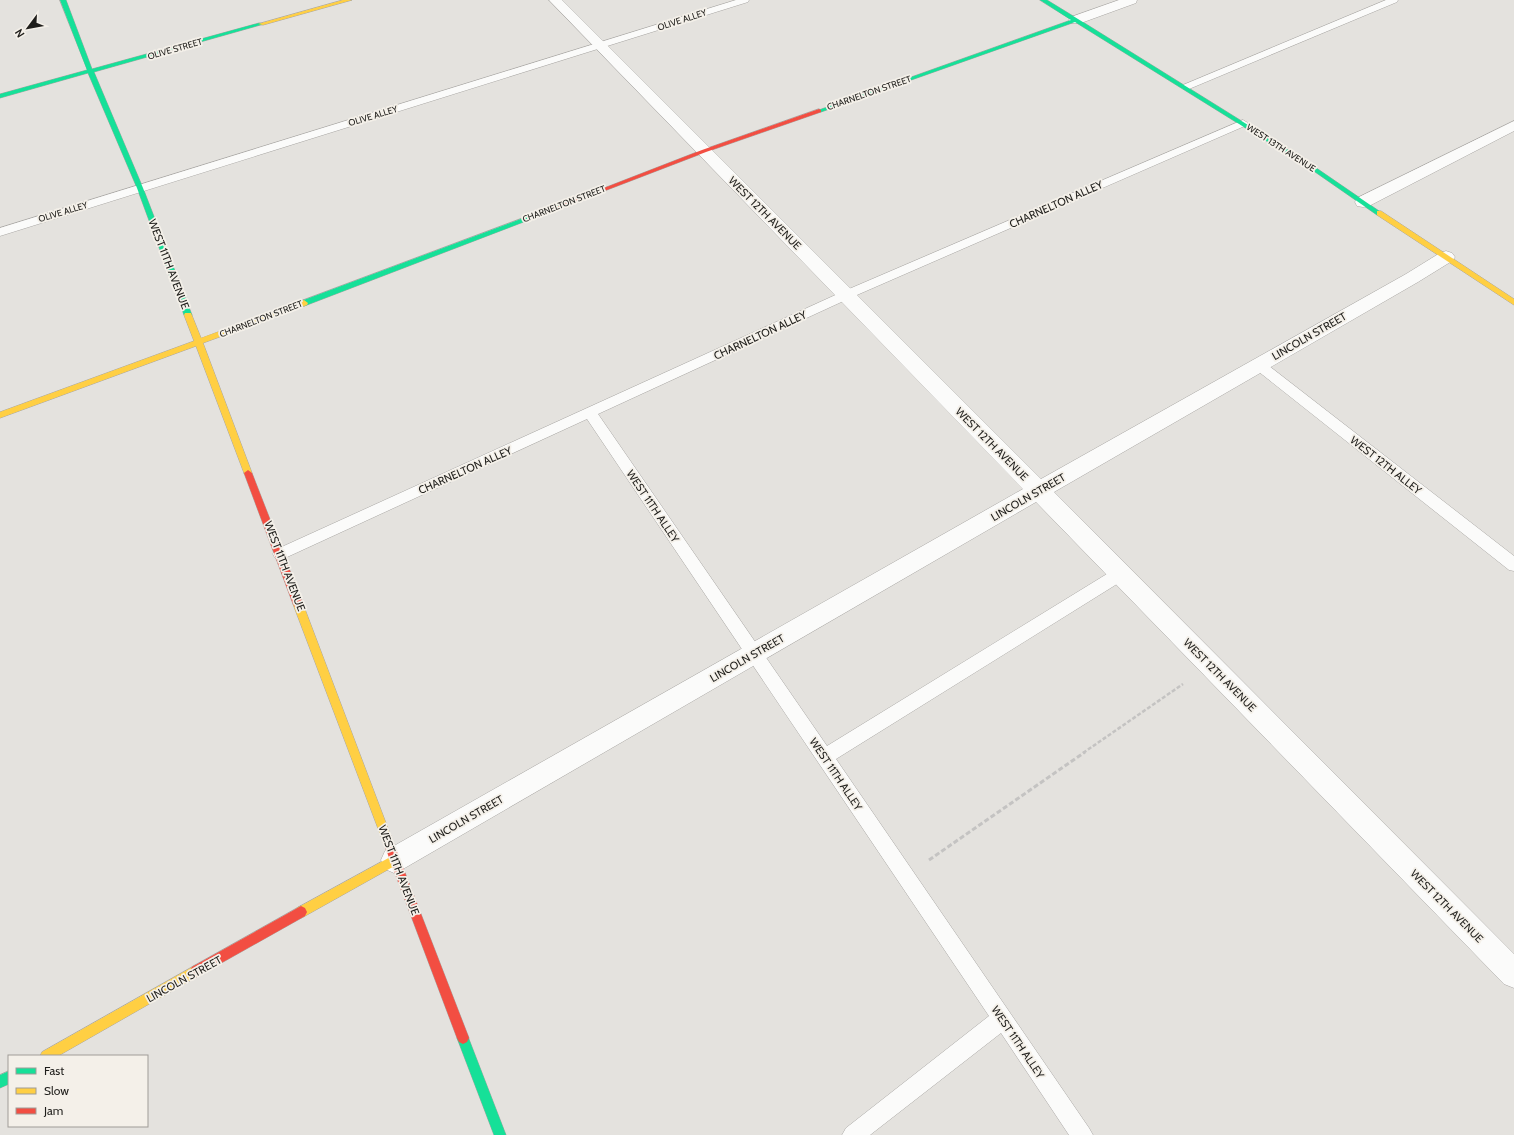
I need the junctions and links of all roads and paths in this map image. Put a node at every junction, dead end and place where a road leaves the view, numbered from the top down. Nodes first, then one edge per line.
1 (63, 0) edge
2 (349, 0) edge
3 (555, 0) edge
4 (745, 0) edge
5 (1043, 0) edge
6 (1131, 0) edge
7 (1394, 0) edge
8 (1076, 20) junction
9 (600, 46) junction
10 (91, 72) junction
11 (1186, 87) junction
12 (0, 96) edge
13 (1243, 123) junction
14 (1514, 125) edge
15 (704, 151) junction
16 (140, 188) junction
17 (1362, 202) junction
18 (0, 232) edge
19 (1446, 257) junction
20 (846, 295) junction
21 (1514, 302) edge
22 (199, 343) junction
23 (1259, 365) junction
24 (590, 413) junction
25 (0, 415) edge
26 (1038, 491) junction
27 (280, 554) junction
28 (1514, 565) edge
29 (1120, 574) junction
30 (754, 654) junction
31 (1210, 666) junction
32 (824, 757) junction
33 (394, 860) junction
34 (906, 877) junction
35 (1514, 974) edge
36 (1002, 1019) junction
37 (48, 1055) edge
38 (500, 1135) edge
39 (853, 1135) edge
40 (1082, 1135) edge

1 - 10 main road, WEST 11TH AVENUE
2 - 10 main road, OLIVE STREET
3 - 9 street, WEST 12TH AVENUE
4 - 9 lane, OLIVE ALLEY
5 - 8 main road, WEST 13TH AVENUE
6 - 8 street, CHARNELTON STREET
7 - 11 lane
8 - 11 main road, WEST 13TH AVENUE
8 - 15 main road, CHARNELTON STREET
9 - 15 street, WEST 12TH AVENUE
9 - 16 lane, OLIVE ALLEY
10 - 12 main road, OLIVE STREET
10 - 16 main road, WEST 11TH AVENUE
11 - 13 main road, WEST 13TH AVENUE
13 - 17 main road, WEST 13TH AVENUE
13 - 20 lane, CHARNELTON ALLEY
14 - 17 street
15 - 20 street, WEST 12TH AVENUE
15 - 22 main road, CHARNELTON STREET
16 - 18 lane, OLIVE ALLEY
16 - 22 main road, WEST 11TH AVENUE
17 - 19 main road, WEST 13TH AVENUE
19 - 21 main road, WEST 13TH AVENUE
19 - 23 street, LINCOLN STREET
20 - 24 lane, CHARNELTON ALLEY
20 - 26 street, WEST 12TH AVENUE
22 - 25 main road, CHARNELTON STREET
22 - 27 main road, WEST 11TH AVENUE
23 - 26 street, LINCOLN STREET
23 - 28 lane, WEST 12TH ALLEY
24 - 27 lane, CHARNELTON ALLEY
24 - 30 lane, WEST 11TH ALLEY
26 - 29 street, WEST 12TH AVENUE
26 - 30 street, LINCOLN STREET
27 - 33 main road, WEST 11TH AVENUE
29 - 31 street, WEST 12TH AVENUE
29 - 32 lane
30 - 32 lane, WEST 11TH ALLEY
30 - 33 street, LINCOLN STREET
31 - 34 path
31 - 35 street, WEST 12TH AVENUE
32 - 34 lane, WEST 11TH ALLEY
33 - 37 main road, LINCOLN STREET
33 - 38 main road, WEST 11TH AVENUE
34 - 36 lane, WEST 11TH ALLEY
36 - 39 lane
36 - 40 lane, WEST 11TH ALLEY

